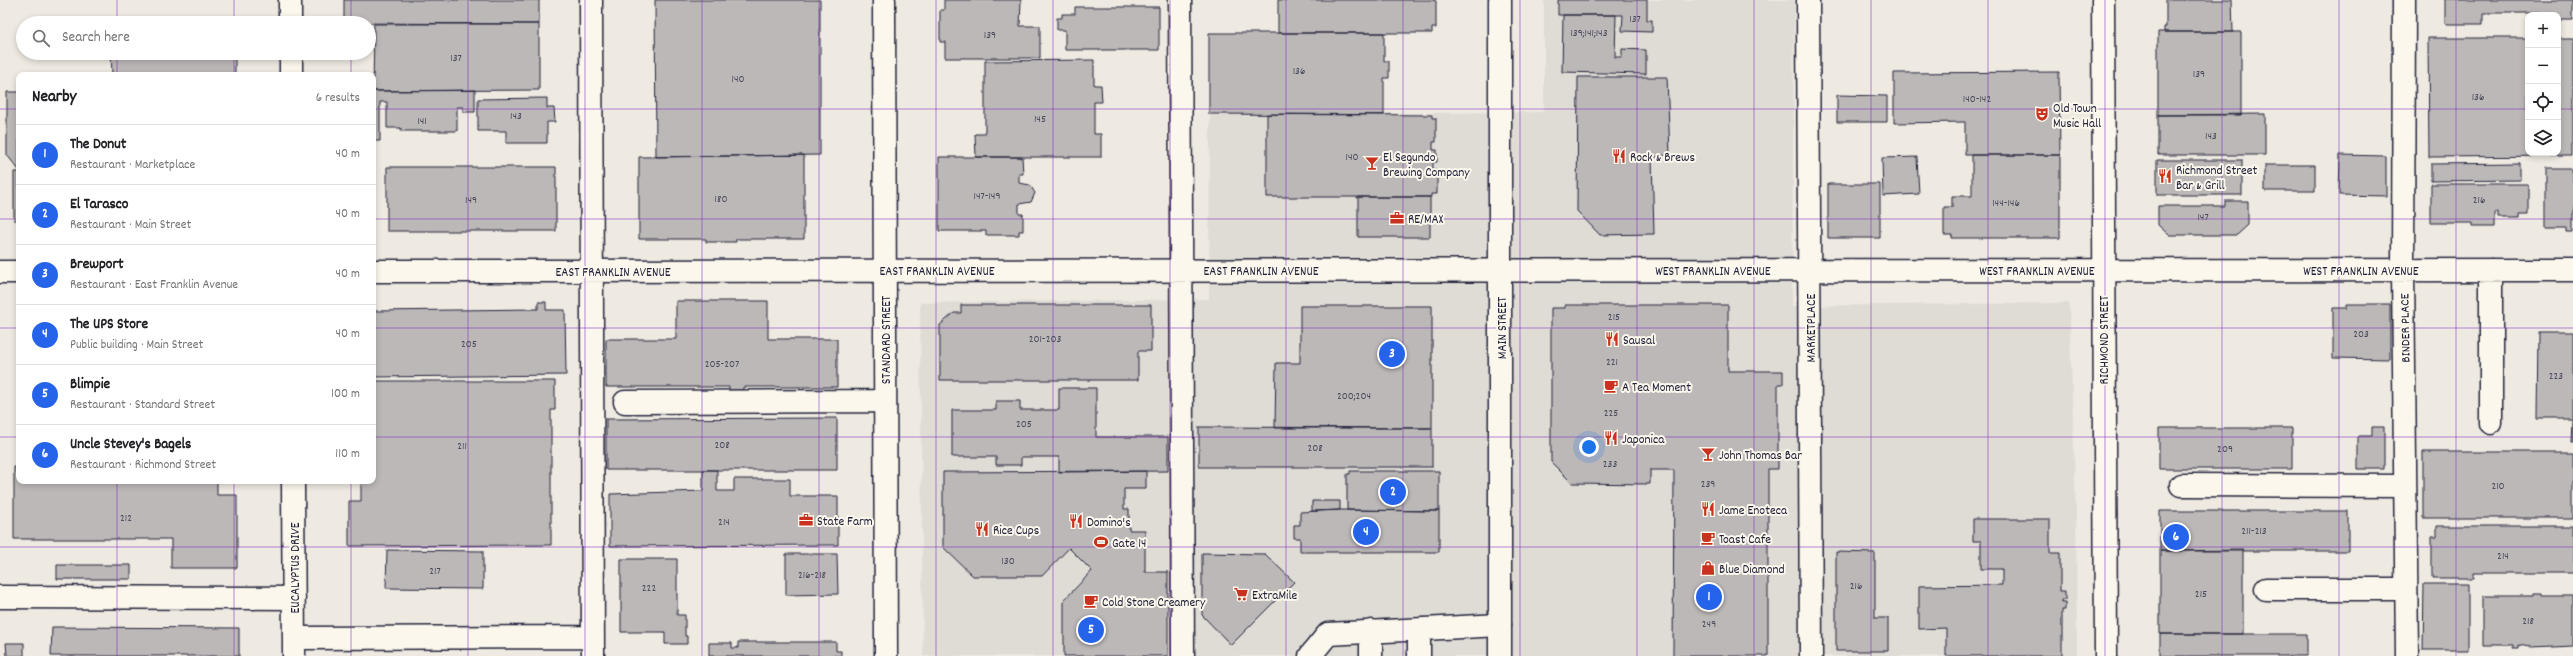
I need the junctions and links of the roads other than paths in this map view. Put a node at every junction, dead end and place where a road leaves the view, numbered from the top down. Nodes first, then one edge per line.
1 (290, 0) edge
2 (591, 0) edge
3 (884, 0) edge
4 (1180, 0) edge
5 (1500, 0) edge
6 (1808, 0) edge
7 (2103, 0) edge
8 (2404, 0) edge
9 (290, 16) edge
10 (290, 60) edge
11 (291, 72) edge
12 (884, 270) junction
13 (1181, 270) junction
14 (1501, 270) junction
15 (1809, 270) junction
16 (2103, 270) junction
17 (2403, 270) junction
18 (2492, 270) junction
19 (2573, 270) edge
20 (376, 271) edge
21 (592, 271) junction
22 (0, 272) edge
23 (16, 272) edge
24 (885, 401) junction
25 (625, 402) dead end
26 (2492, 424) dead end
27 (293, 484) edge
28 (2181, 485) dead end
29 (2405, 486) junction
30 (2266, 589) dead end
31 (2406, 589) junction
32 (0, 597) edge
33 (294, 598) junction
34 (1500, 625) junction
35 (1419, 630) junction
36 (1371, 631) junction
37 (593, 646) edge
38 (294, 647) edge
39 (886, 656) edge
40 (1183, 656) edge
41 (1310, 656) edge
42 (1371, 656) edge
43 (1419, 656) edge
44 (1500, 656) edge
45 (1811, 656) edge
46 (2106, 656) edge
47 (2407, 656) edge

1 - 9 street
2 - 21 street
3 - 12 street, STANDARD STREET
4 - 13 street
5 - 14 street, MAIN STREET
6 - 15 street, MARKETPLACE
7 - 16 street, RICHMOND STREET
8 - 17 street, BINDER PLACE
10 - 11 street
12 - 13 street, EAST FRANKLIN AVENUE
12 - 21 street, EAST FRANKLIN AVENUE
12 - 24 street, STANDARD STREET
13 - 14 street, EAST FRANKLIN AVENUE
13 - 40 street
14 - 15 street, WEST FRANKLIN AVENUE
14 - 34 street, MAIN STREET
15 - 16 street, WEST FRANKLIN AVENUE
15 - 45 street, MARKETPLACE
16 - 17 street, WEST FRANKLIN AVENUE
16 - 46 street, RICHMOND STREET
17 - 18 street, WEST FRANKLIN AVENUE
17 - 29 street, BINDER PLACE
18 - 19 street, WEST FRANKLIN AVENUE
18 - 26 street
20 - 21 street, EAST FRANKLIN AVENUE
21 - 37 street
22 - 23 street
24 - 25 street
24 - 39 street, STANDARD STREET
27 - 33 street, EUCALYPTUS DRIVE
28 - 29 street
29 - 31 street, BINDER PLACE
30 - 31 street
31 - 47 street, BINDER PLACE
32 - 33 street
33 - 38 street, EUCALYPTUS DRIVE
34 - 35 street
34 - 44 street, MAIN STREET
35 - 36 street
35 - 43 street
36 - 41 street
36 - 42 street
37 - 38 street

